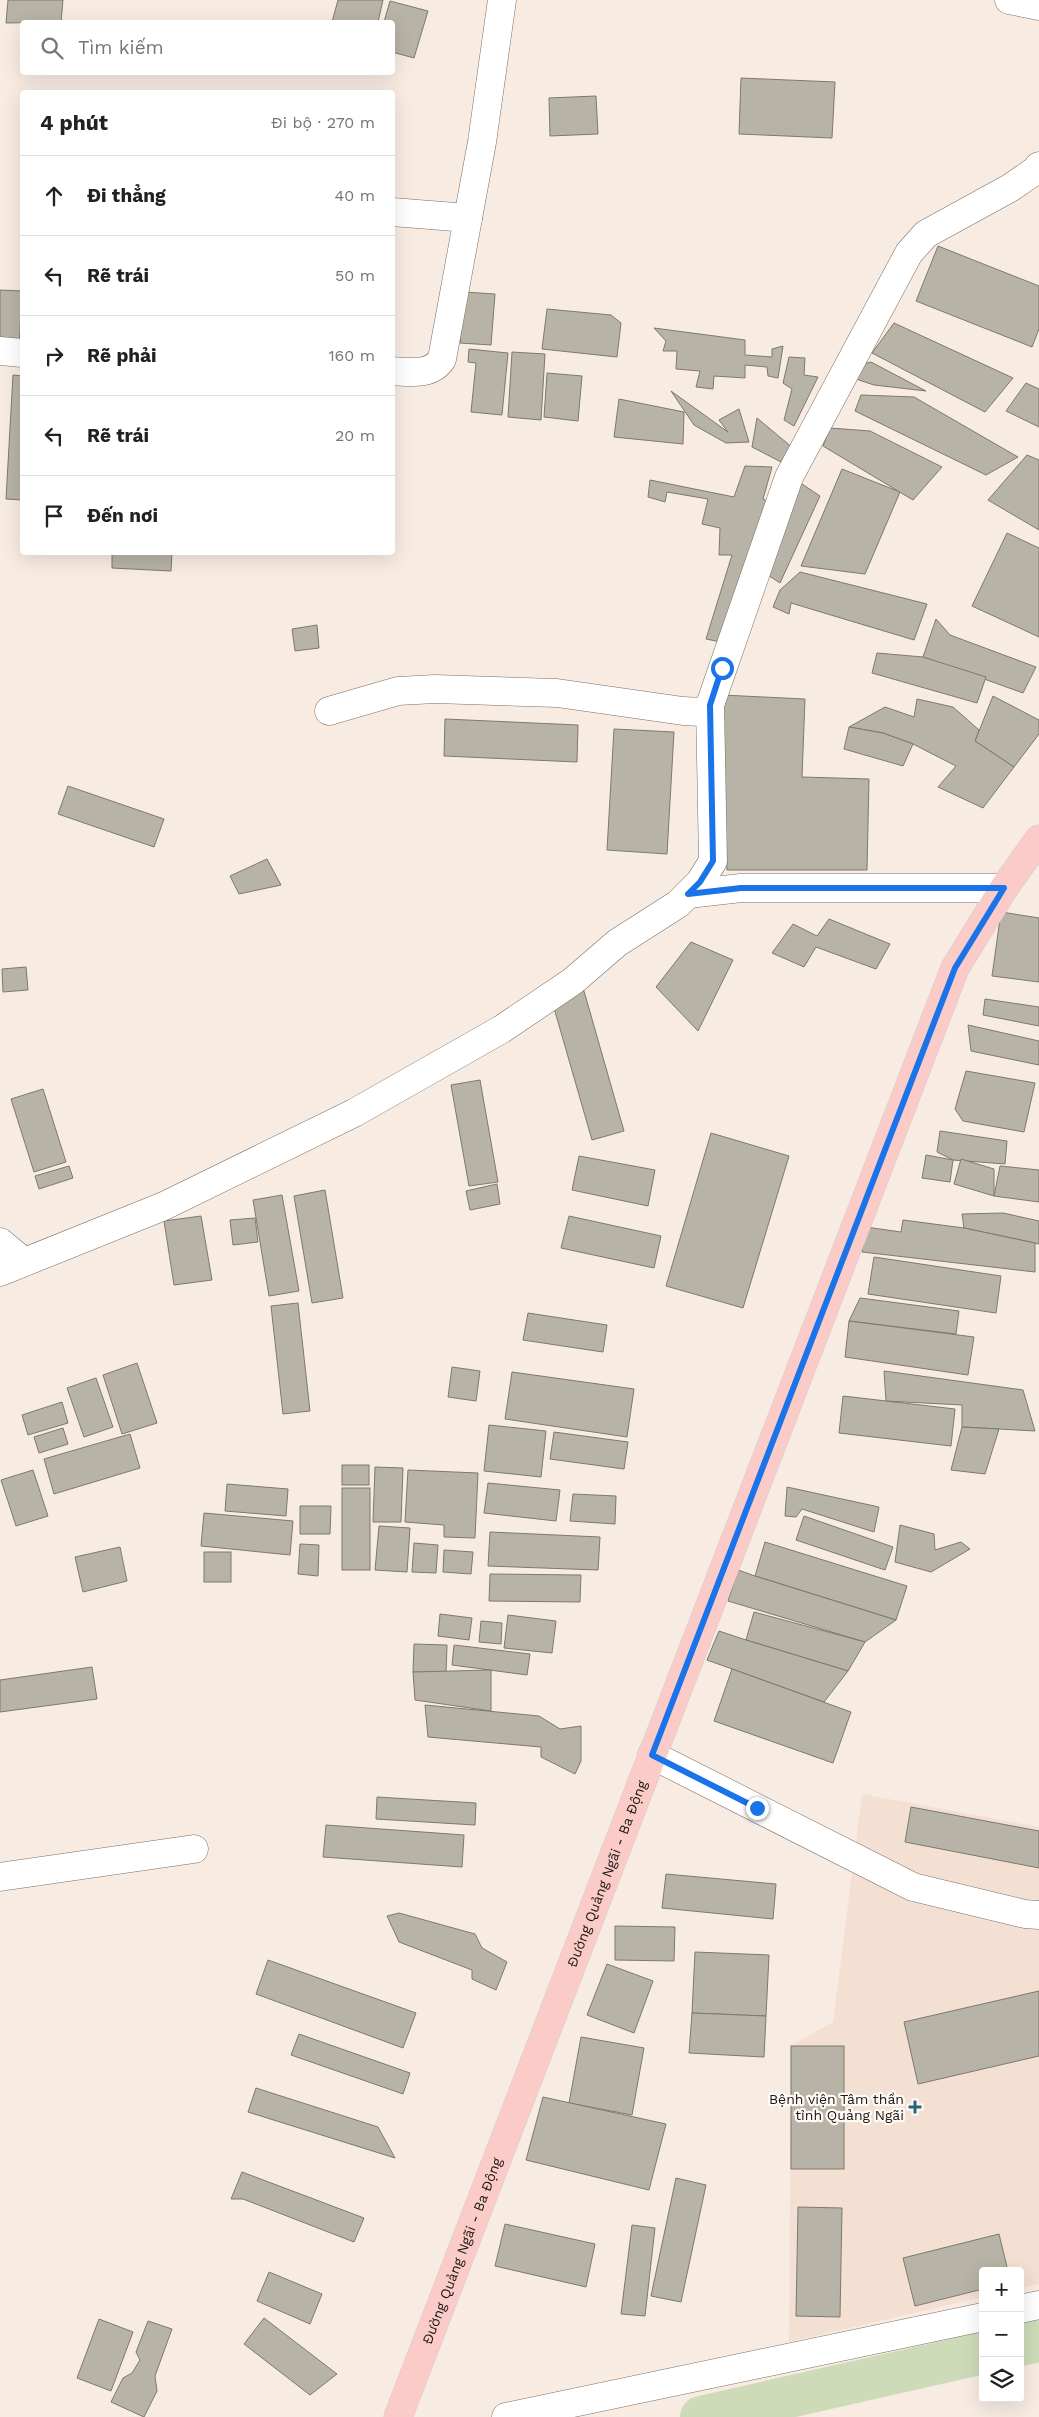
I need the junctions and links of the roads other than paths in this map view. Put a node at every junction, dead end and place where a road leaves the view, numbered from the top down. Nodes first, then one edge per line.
1 (502, 0) edge
2 (1009, 0) edge
3 (1039, 6) edge
4 (1039, 166) edge
5 (395, 212) edge
6 (468, 218) junction
7 (0, 351) edge
8 (20, 352) edge
9 (395, 371) edge
10 (710, 705) junction
11 (329, 711) dead end
12 (1038, 842) edge
13 (1004, 888) junction
14 (688, 894) junction
15 (0, 1242) edge
16 (12, 1267) edge
17 (652, 1755) junction
18 (194, 1849) dead end
19 (0, 1877) edge
20 (1039, 1915) edge
21 (1039, 2305) edge
22 (1024, 2308) edge
23 (979, 2318) edge
24 (398, 2417) edge
25 (506, 2417) edge

1 - 6 street
2 - 3 street
4 - 10 street
5 - 6 street
6 - 9 street
7 - 8 street
10 - 11 street
10 - 14 street
12 - 13 main road, Đường Quảng Ngãi - Ba Động
13 - 14 street
13 - 17 main road, Đường Quảng Ngãi - Ba Động
14 - 16 street
15 - 16 street
17 - 20 street
17 - 24 main road, Đường Quảng Ngãi - Ba Động
18 - 19 street
21 - 22 street
23 - 25 street

